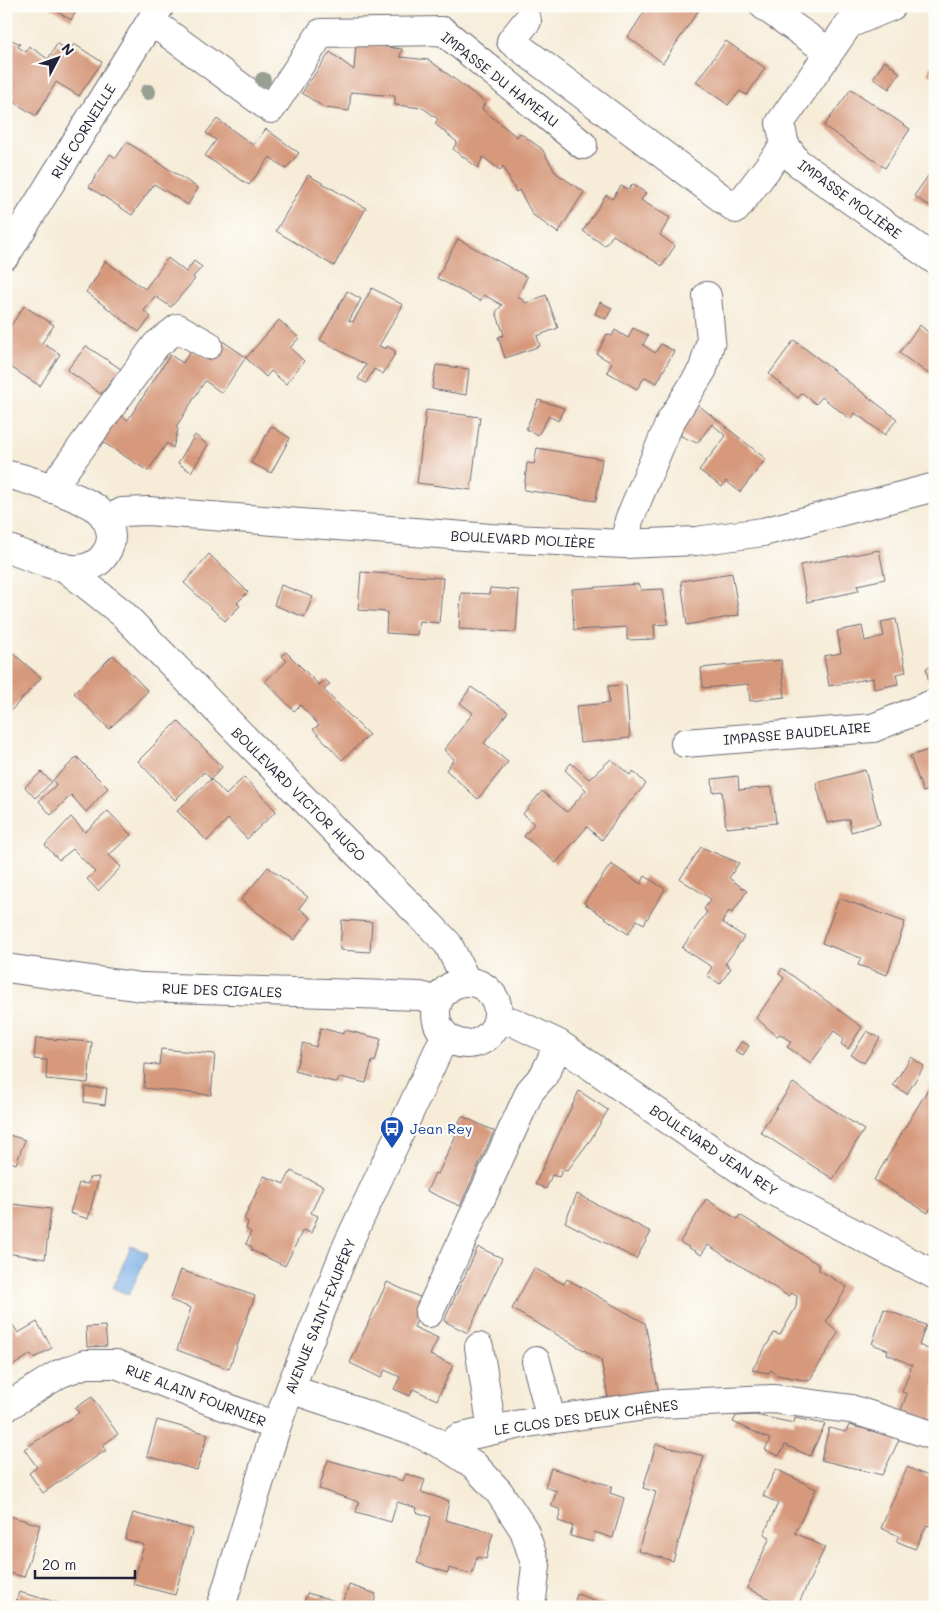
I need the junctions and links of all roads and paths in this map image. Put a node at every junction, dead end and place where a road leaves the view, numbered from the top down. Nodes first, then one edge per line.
1 (764, 6) edge
2 (892, 6) edge
3 (156, 14) edge
4 (527, 20) dead end
5 (829, 52) junction
6 (583, 145) dead end
7 (785, 145) junction
8 (6, 255) edge
9 (935, 260) edge
10 (707, 296) dead end
11 (208, 345) dead end
12 (7, 474) edge
13 (51, 489) junction
14 (932, 491) edge
15 (107, 520) junction
16 (625, 544) junction
17 (6, 548) edge
18 (102, 558) junction
19 (64, 567) junction
20 (122, 613) junction
21 (935, 703) edge
22 (685, 743) dead end
23 (6, 968) edge
24 (467, 982) junction
25 (438, 1001) junction
26 (498, 1020) junction
27 (445, 1036) junction
28 (559, 1044) junction
29 (935, 1275) edge
30 (429, 1313) dead end
31 (479, 1347) dead end
32 (536, 1361) dead end
33 (290, 1389) junction
34 (6, 1408) edge
35 (552, 1419) junction
36 (277, 1425) junction
37 (492, 1430) junction
38 (935, 1436) edge
39 (447, 1447) junction
40 (221, 1607) edge
41 (531, 1607) edge

1 - 5 street
2 - 5 street, IMPASSE MOLIÈRE
3 - 6 street, IMPASSE DU HAMEAU
3 - 8 street, RUE CORNEILLE
4 - 7 street
5 - 7 street, IMPASSE MOLIÈRE
7 - 9 street, IMPASSE MOLIÈRE
10 - 16 street
11 - 13 street
12 - 13 street
13 - 15 street
14 - 16 street, BOULEVARD MOLIÈRE
15 - 16 street, BOULEVARD MOLIÈRE
15 - 18 street
17 - 19 street
18 - 19 street
18 - 20 street, BOULEVARD VICTOR HUGO
19 - 20 street, BOULEVARD VICTOR HUGO
20 - 24 street, BOULEVARD VICTOR HUGO
21 - 22 street, IMPASSE BAUDELAIRE
23 - 25 street, RUE DES CIGALES
24 - 25 street
24 - 26 street
25 - 27 street
26 - 27 street
26 - 28 street, BOULEVARD JEAN REY
27 - 33 street, AVENUE SAINT-EXUPÉRY
28 - 29 street, BOULEVARD JEAN REY
28 - 30 street
31 - 37 street
32 - 35 street
33 - 36 street, AVENUE SAINT-EXUPÉRY
33 - 39 street
34 - 36 street, RUE ALAIN FOURNIER
35 - 37 street, LE CLOS DES DEUX CHÊNES
35 - 38 street, LE CLOS DES DEUX CHÊNES
36 - 40 street, AVENUE SAINT-EXUPÉRY
37 - 39 street, LE CLOS DES DEUX CHÊNES
39 - 41 street

